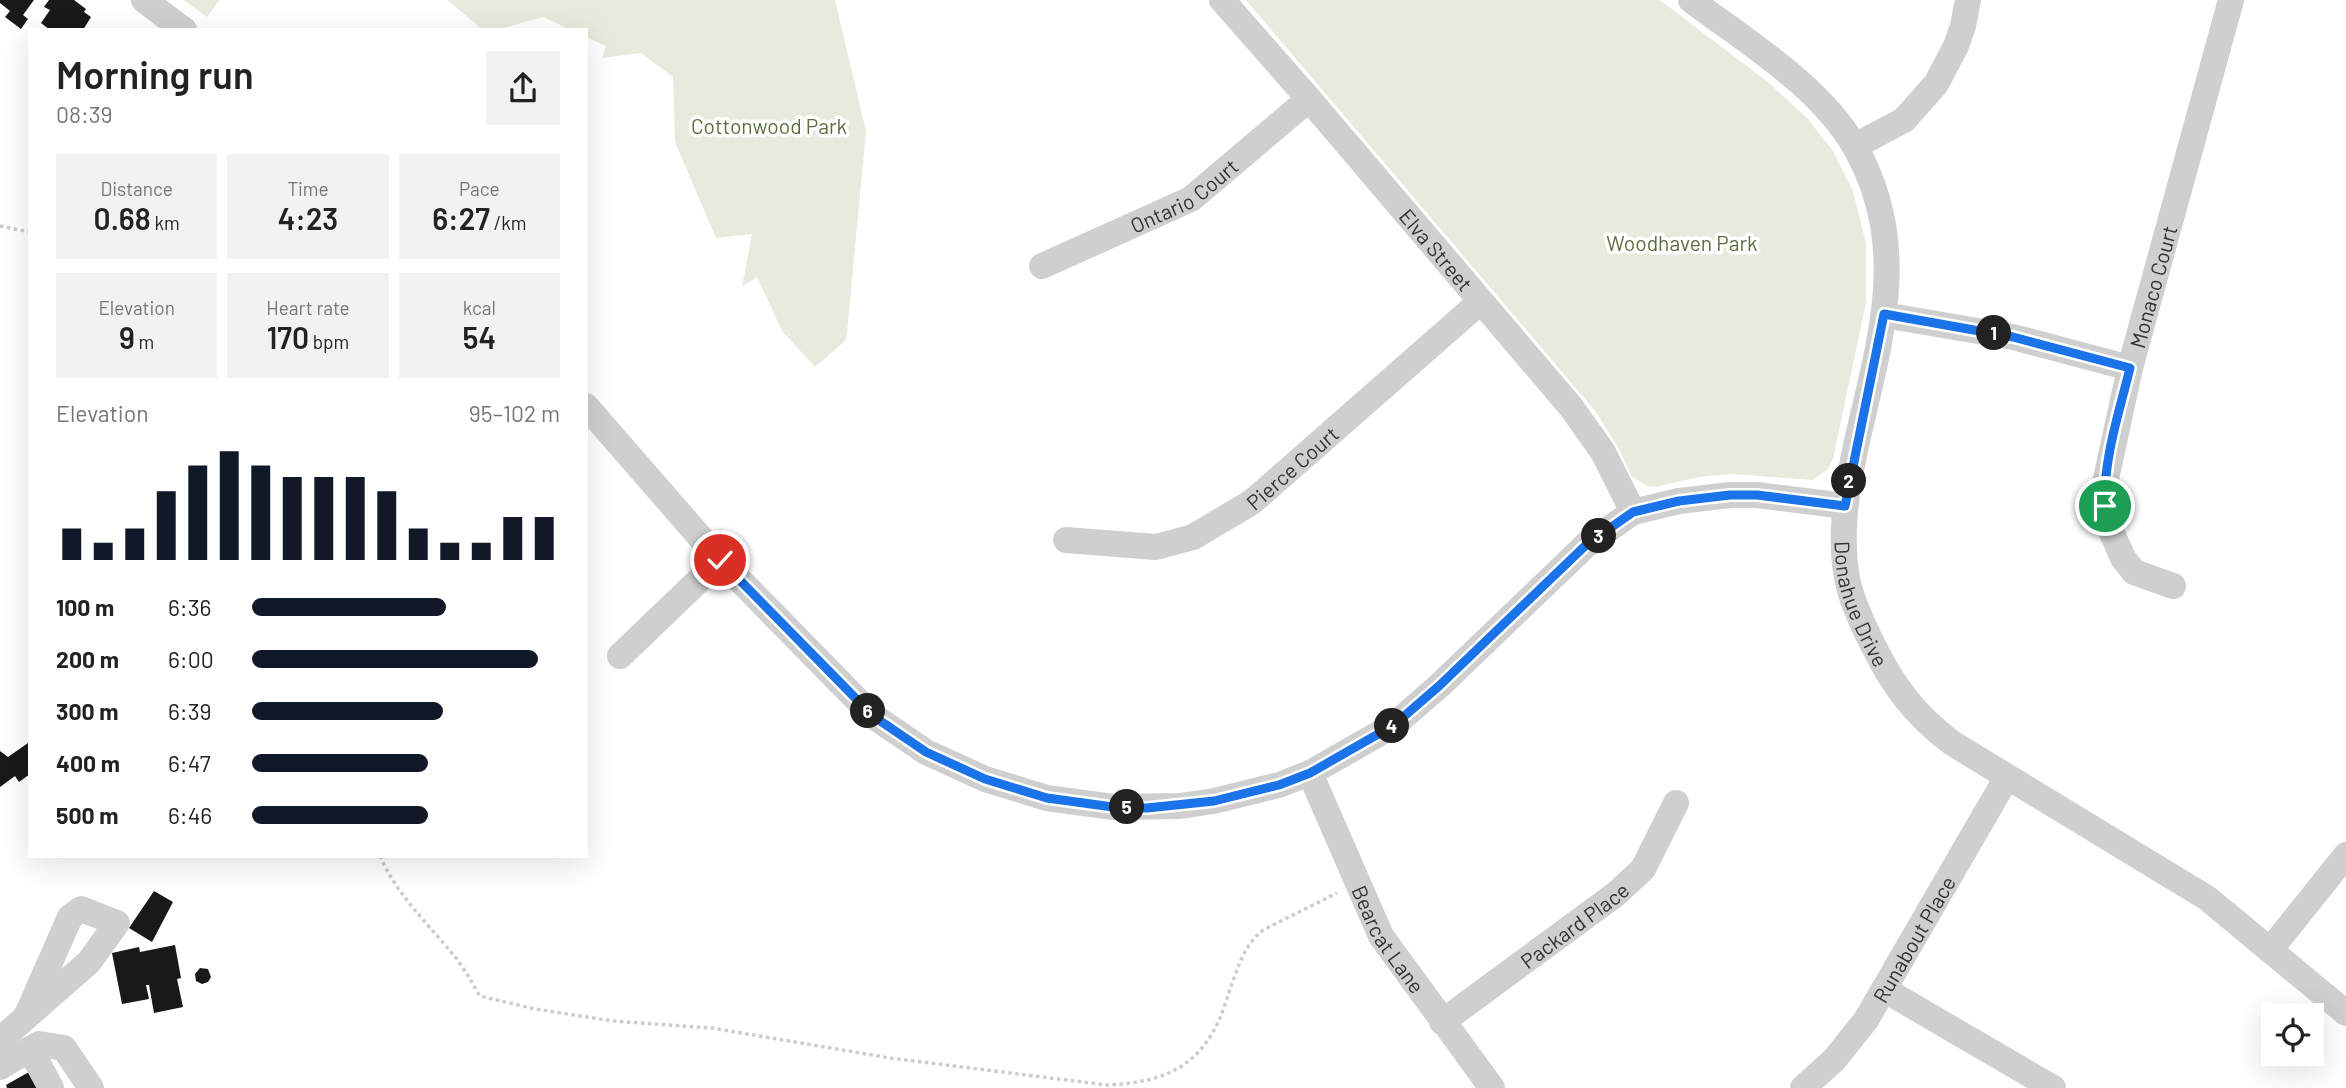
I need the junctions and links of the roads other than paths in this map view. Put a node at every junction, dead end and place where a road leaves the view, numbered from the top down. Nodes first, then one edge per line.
1 (144, 0) edge
2 (1222, 0) edge
3 (1691, 0) edge
4 (1968, 0) edge
5 (2231, 0) edge
6 (181, 28) edge
7 (1309, 99) junction
8 (1855, 146) junction
9 (1042, 266) dead end
10 (1480, 302) junction
11 (1884, 314) junction
12 (2130, 368) junction
13 (588, 408) edge
14 (1845, 506) junction
15 (1633, 512) junction
16 (1066, 540) dead end
17 (720, 560) junction
18 (2173, 586) dead end
19 (620, 656) dead end
20 (1310, 773) junction
21 (2007, 777) junction
22 (1676, 803) dead end
23 (2346, 855) edge
24 (2270, 950) junction
25 (1885, 990) junction
26 (2346, 1013) edge
27 (26, 1017) dead end
28 (1442, 1021) junction
29 (0, 1040) edge
30 (30, 1049) junction
31 (0, 1067) edge
32 (51, 1088) edge
33 (91, 1088) edge
34 (1492, 1088) edge
35 (1803, 1088) edge
36 (2053, 1088) edge

1 - 6 street
2 - 7 street, Elva Street
3 - 8 street, Donahue Drive
4 - 8 street
5 - 12 street, Monaco Court
7 - 9 street, Ontario Court
7 - 10 street, Elva Street
8 - 11 street, Donahue Drive
10 - 15 street, Elva Street
10 - 16 street, Pierce Court
11 - 12 street
11 - 14 street, Donahue Drive
12 - 18 street, Monaco Court
13 - 17 street
14 - 15 street
14 - 21 street, Donahue Drive
15 - 20 street
17 - 19 street
17 - 20 street
20 - 28 street, Bearcat Lane
21 - 24 street, Donahue Drive
21 - 25 street, Runabout Place
22 - 28 street, Packard Place
23 - 24 street
24 - 26 street, Donahue Drive
25 - 35 street, Runabout Place
25 - 36 street
27 - 29 street
28 - 34 street, Bearcat Lane
30 - 31 street
30 - 32 street
30 - 33 street

